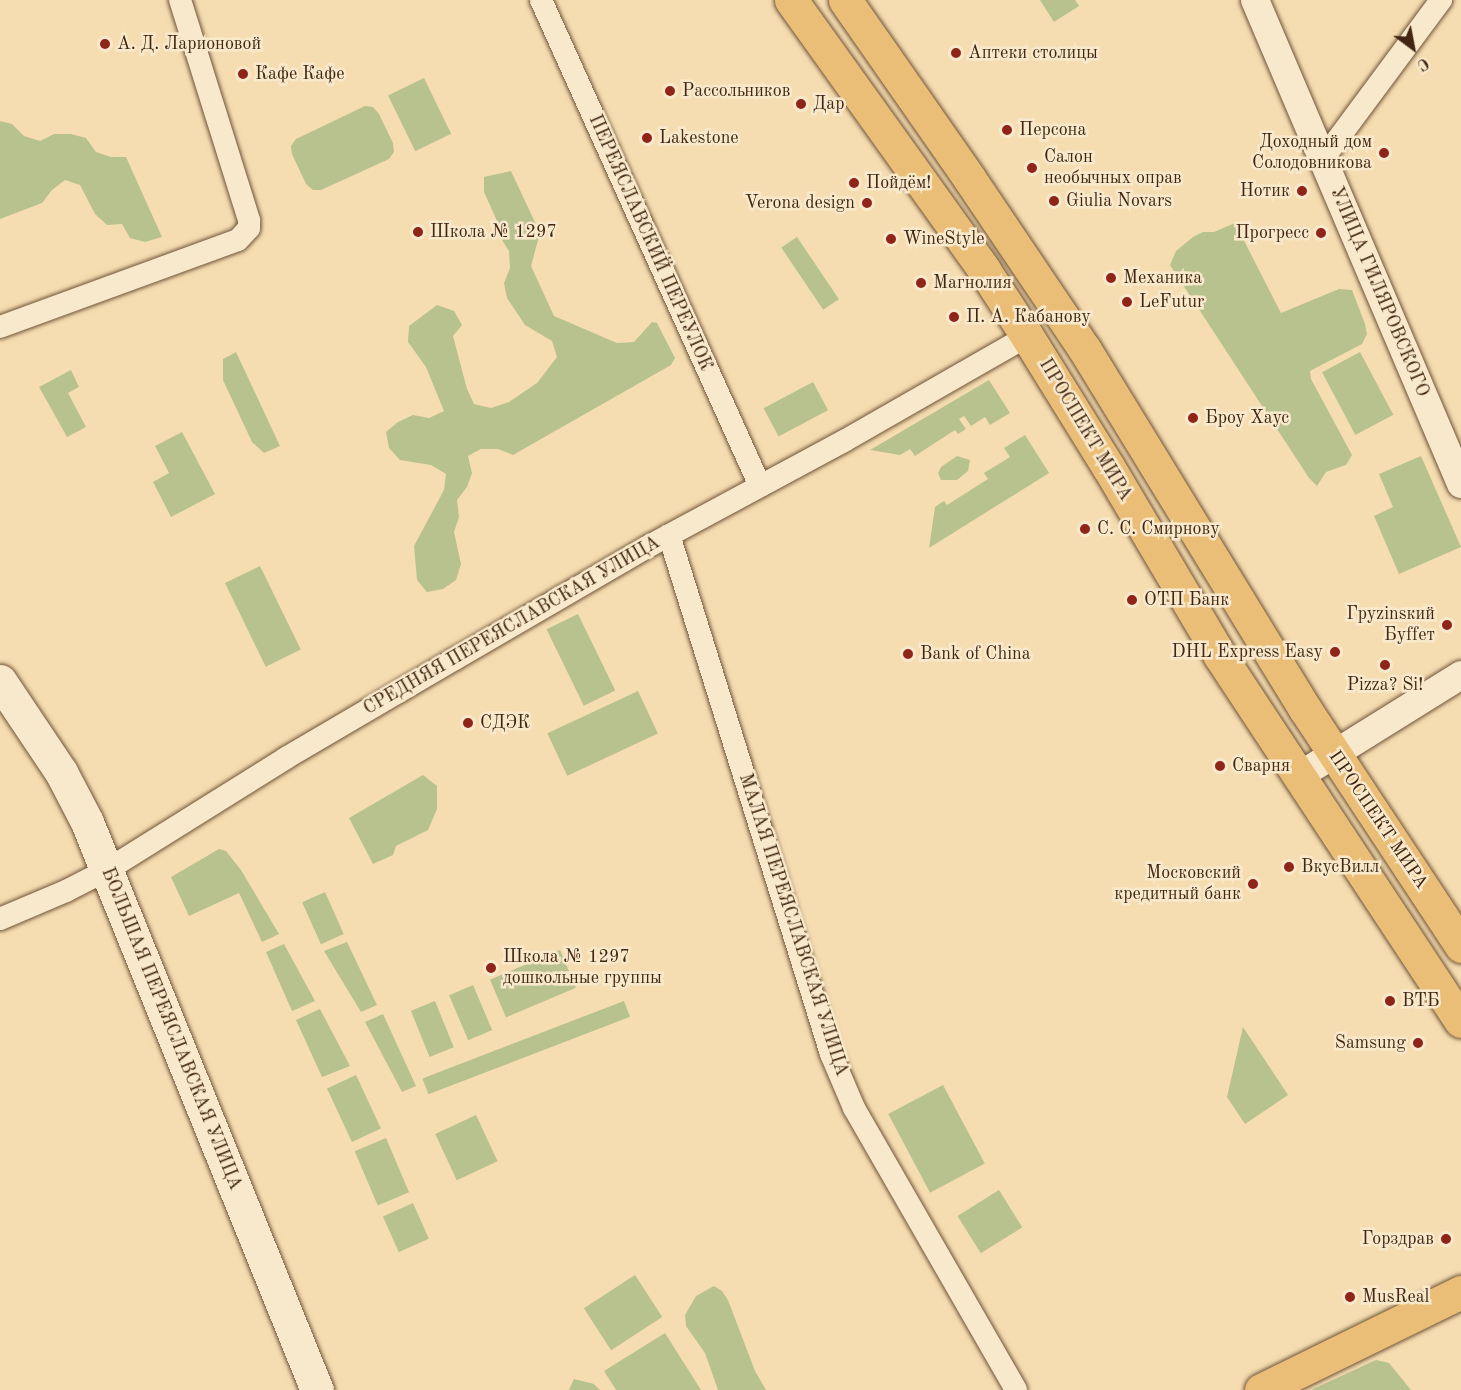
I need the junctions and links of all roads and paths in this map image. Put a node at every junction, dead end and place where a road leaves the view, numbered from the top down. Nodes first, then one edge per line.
1 (180, 0) edge
2 (541, 0) edge
3 (791, 0) edge
4 (845, 0) edge
5 (1255, 0) edge
6 (1441, 0) edge
7 (1323, 159) junction
8 (0, 327) edge
9 (1027, 336) junction
10 (1461, 484) edge
11 (760, 486) junction
12 (669, 535) junction
13 (1461, 675) edge
14 (0, 681) edge
15 (1334, 755) junction
16 (1299, 776) junction
17 (107, 870) junction
18 (0, 919) edge
19 (1461, 946) edge
20 (1461, 1021) edge
21 (1461, 1292) edge
22 (1262, 1389) edge
23 (317, 1390) edge
24 (1016, 1390) edge

1 - 8 street
2 - 11 street, ПЕРЕЯСЛАВСКИЙ ПЕРЕУЛОК
3 - 9 main road, ПРОСПЕКТ МИРА
4 - 15 main road, ПРОСПЕКТ МИРА
5 - 7 street, УЛИЦА ГИЛЯРОВСКОГО
6 - 7 street
7 - 10 street, УЛИЦА ГИЛЯРОВСКОГО
9 - 11 street, СРЕДНЯЯ ПЕРЕЯСЛАВСКАЯ УЛИЦА
9 - 16 main road, ПРОСПЕКТ МИРА
11 - 12 street, СРЕДНЯЯ ПЕРЕЯСЛАВСКАЯ УЛИЦА
12 - 17 street, СРЕДНЯЯ ПЕРЕЯСЛАВСКАЯ УЛИЦА
12 - 24 street, МАЛАЯ ПЕРЕЯСЛАВСКАЯ УЛИЦА
13 - 15 street
14 - 17 main road, БОЛЬШАЯ ПЕРЕЯСЛАВСКАЯ УЛИЦА
15 - 16 street
15 - 19 main road, ПРОСПЕКТ МИРА
16 - 20 main road, ПРОСПЕКТ МИРА
17 - 18 street, СРЕДНЯЯ ПЕРЕЯСЛАВСКАЯ УЛИЦА
17 - 23 main road, БОЛЬШАЯ ПЕРЕЯСЛАВСКАЯ УЛИЦА
21 - 22 main road

